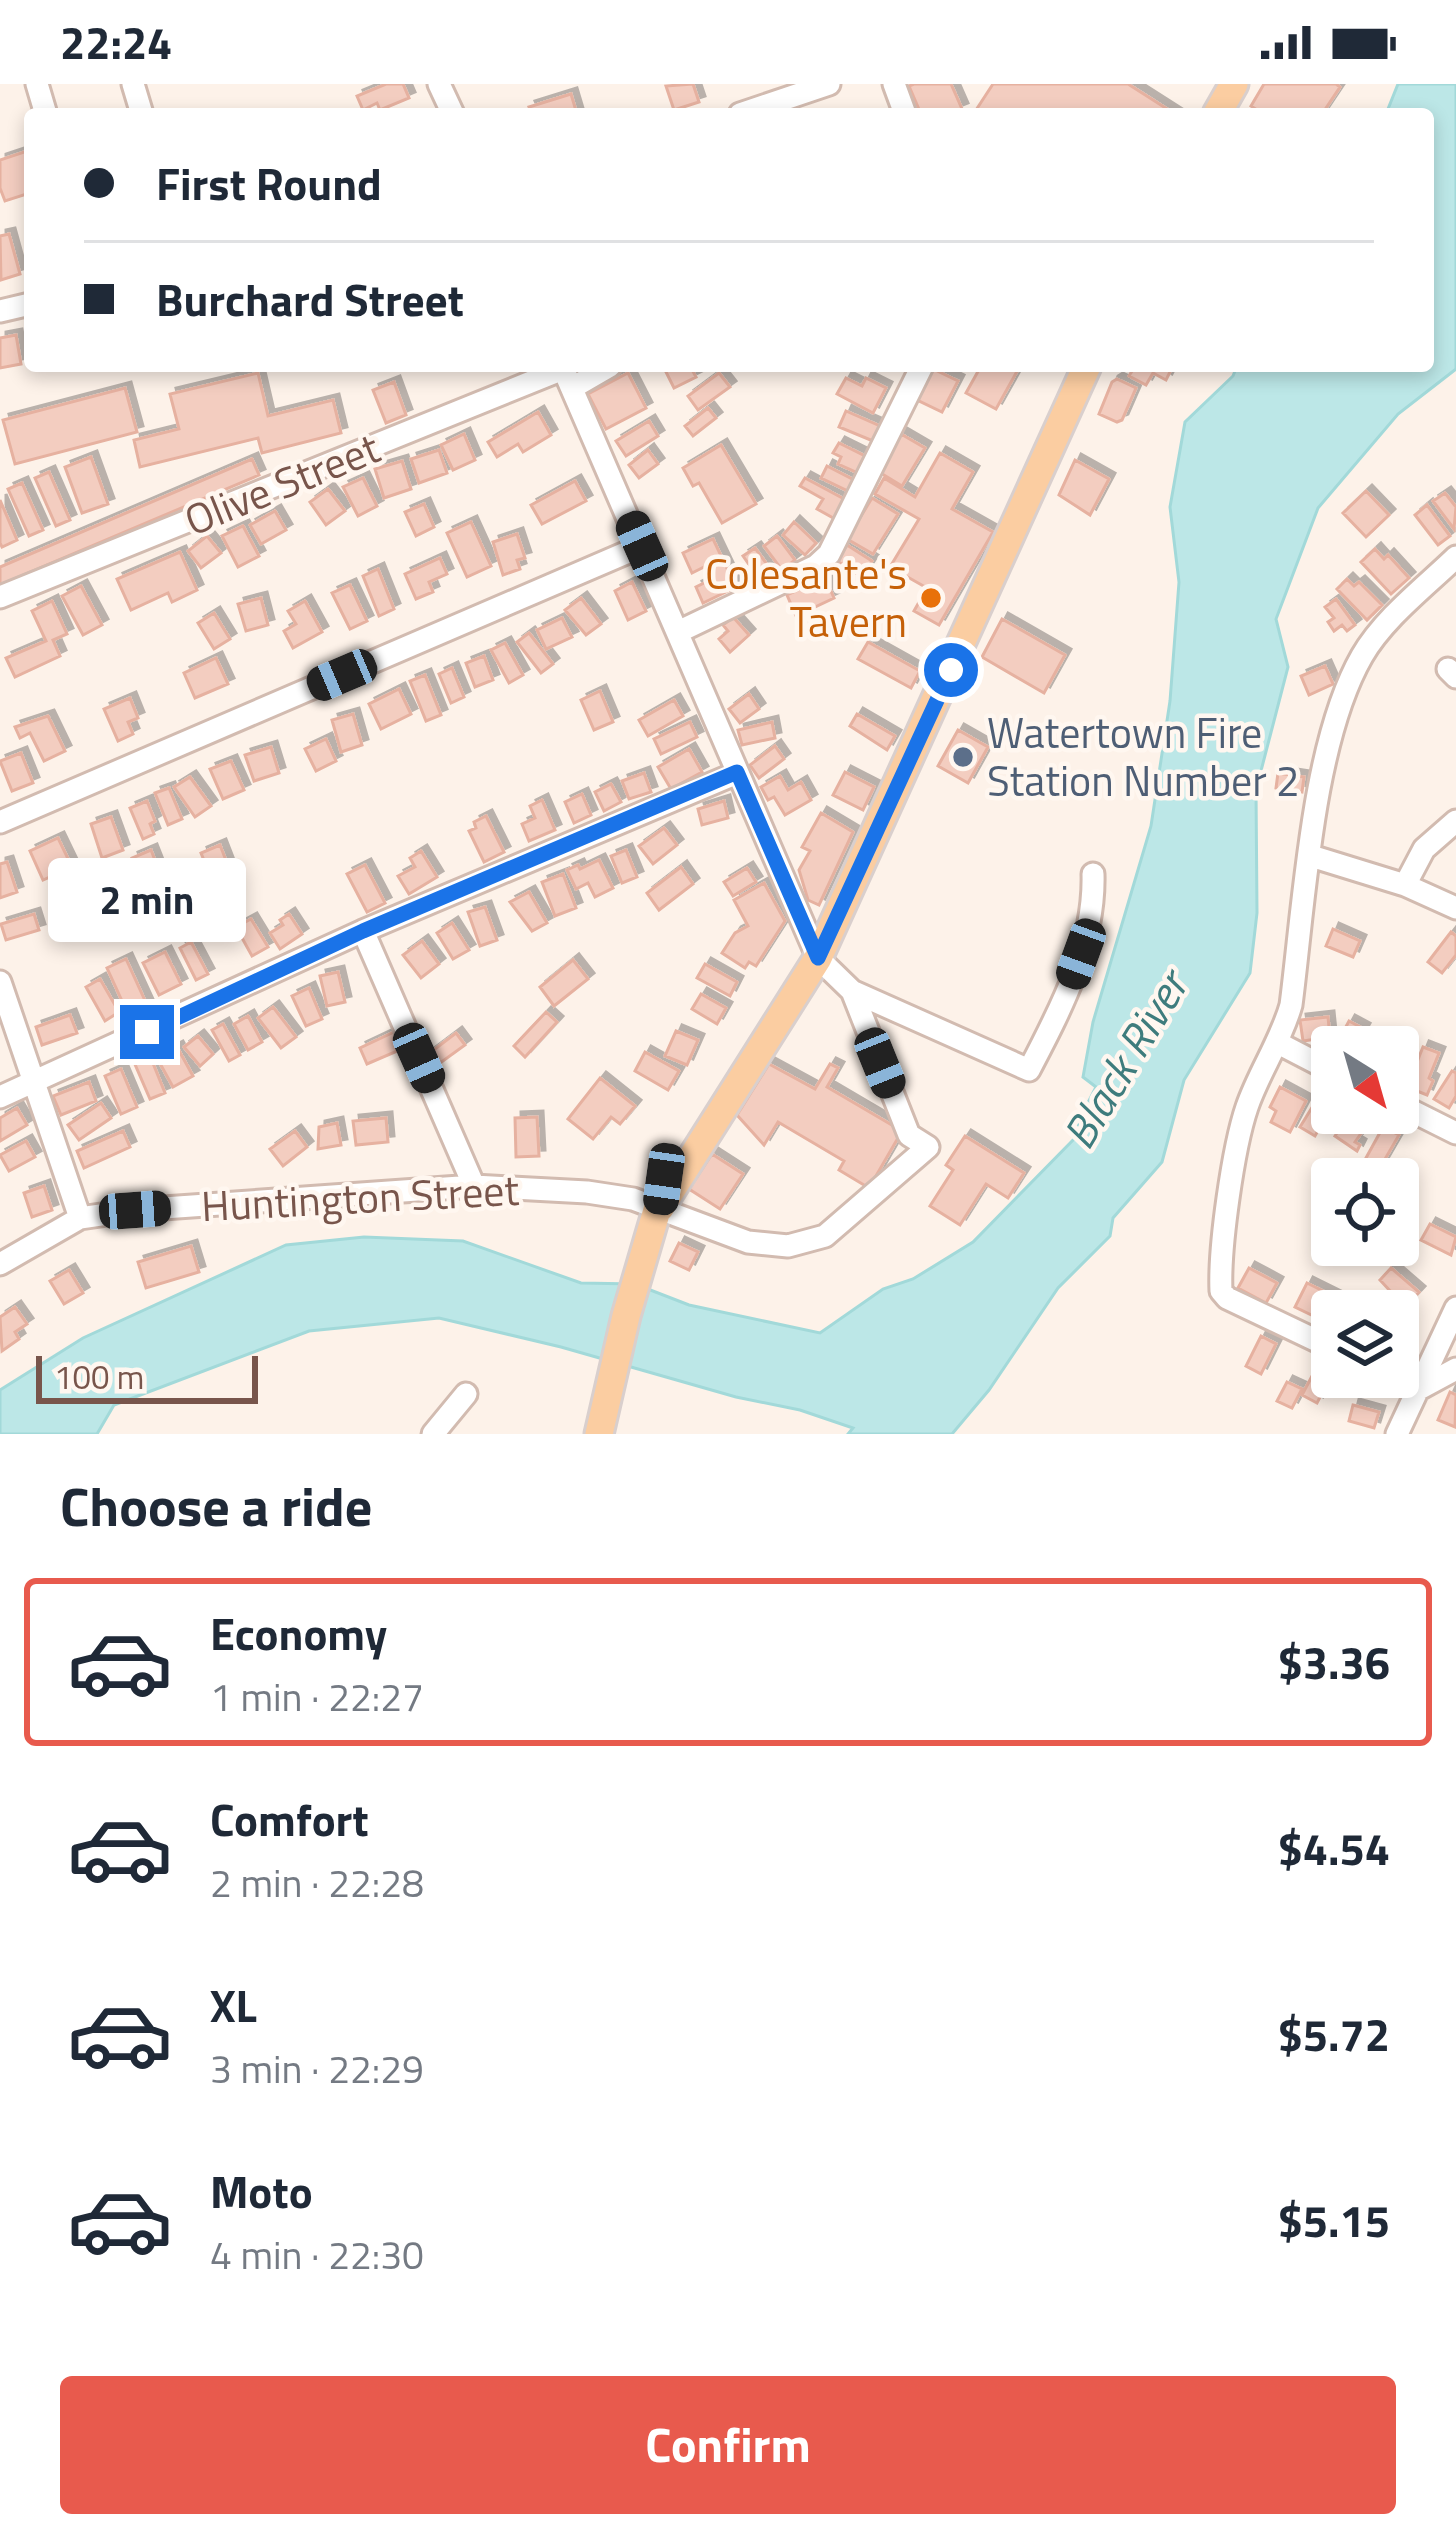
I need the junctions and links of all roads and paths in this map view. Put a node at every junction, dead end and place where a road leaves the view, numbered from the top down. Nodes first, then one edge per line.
1 (829, 84) edge
2 (771, 93) edge
3 (919, 372) edge
4 (1084, 372) edge
5 (566, 374) edge
6 (642, 546) junction
7 (1456, 557) edge
8 (0, 597) edge
9 (677, 632) junction
10 (737, 772) junction
11 (1456, 821) edge
12 (0, 822) edge
13 (1311, 856) junction
14 (1093, 874) dead end
15 (1405, 885) junction
16 (1456, 908) edge
17 (363, 931) junction
18 (818, 958) junction
19 (0, 982) edge
20 (852, 991) junction
21 (1277, 1043) junction
22 (1311, 1060) edge
23 (34, 1082) junction
24 (0, 1097) edge
25 (1419, 1114) edge
26 (1456, 1133) edge
27 (474, 1186) junction
28 (659, 1208) junction
29 (80, 1219) junction
30 (0, 1264) edge
31 (1456, 1308) edge
32 (1311, 1338) edge
33 (1456, 1369) edge
34 (1419, 1389) joint
35 (466, 1394) dead end
36 (1415, 1398) edge
37 (434, 1434) edge
38 (599, 1434) edge
39 (1397, 1434) edge

1 - 2 street
3 - 9 street
4 - 18 main road
5 - 6 street
5 - 8 street, Olive Street
6 - 9 street
6 - 12 street
7 - 13 street
9 - 10 street
10 - 17 street
10 - 18 street
11 - 15 street
13 - 15 street
13 - 21 street
14 - 20 street
15 - 16 street
17 - 23 street
17 - 27 street
18 - 20 street
18 - 28 main road
19 - 23 street
20 - 28 street, Huntington Street
21 - 22 street
21 - 32 street
23 - 24 street
23 - 29 street
25 - 26 street
27 - 28 street, Huntington Street
27 - 29 street, Huntington Street
28 - 38 main road
29 - 30 street, Huntington Street
31 - 34 street
33 - 34 street
35 - 37 street
36 - 39 street

